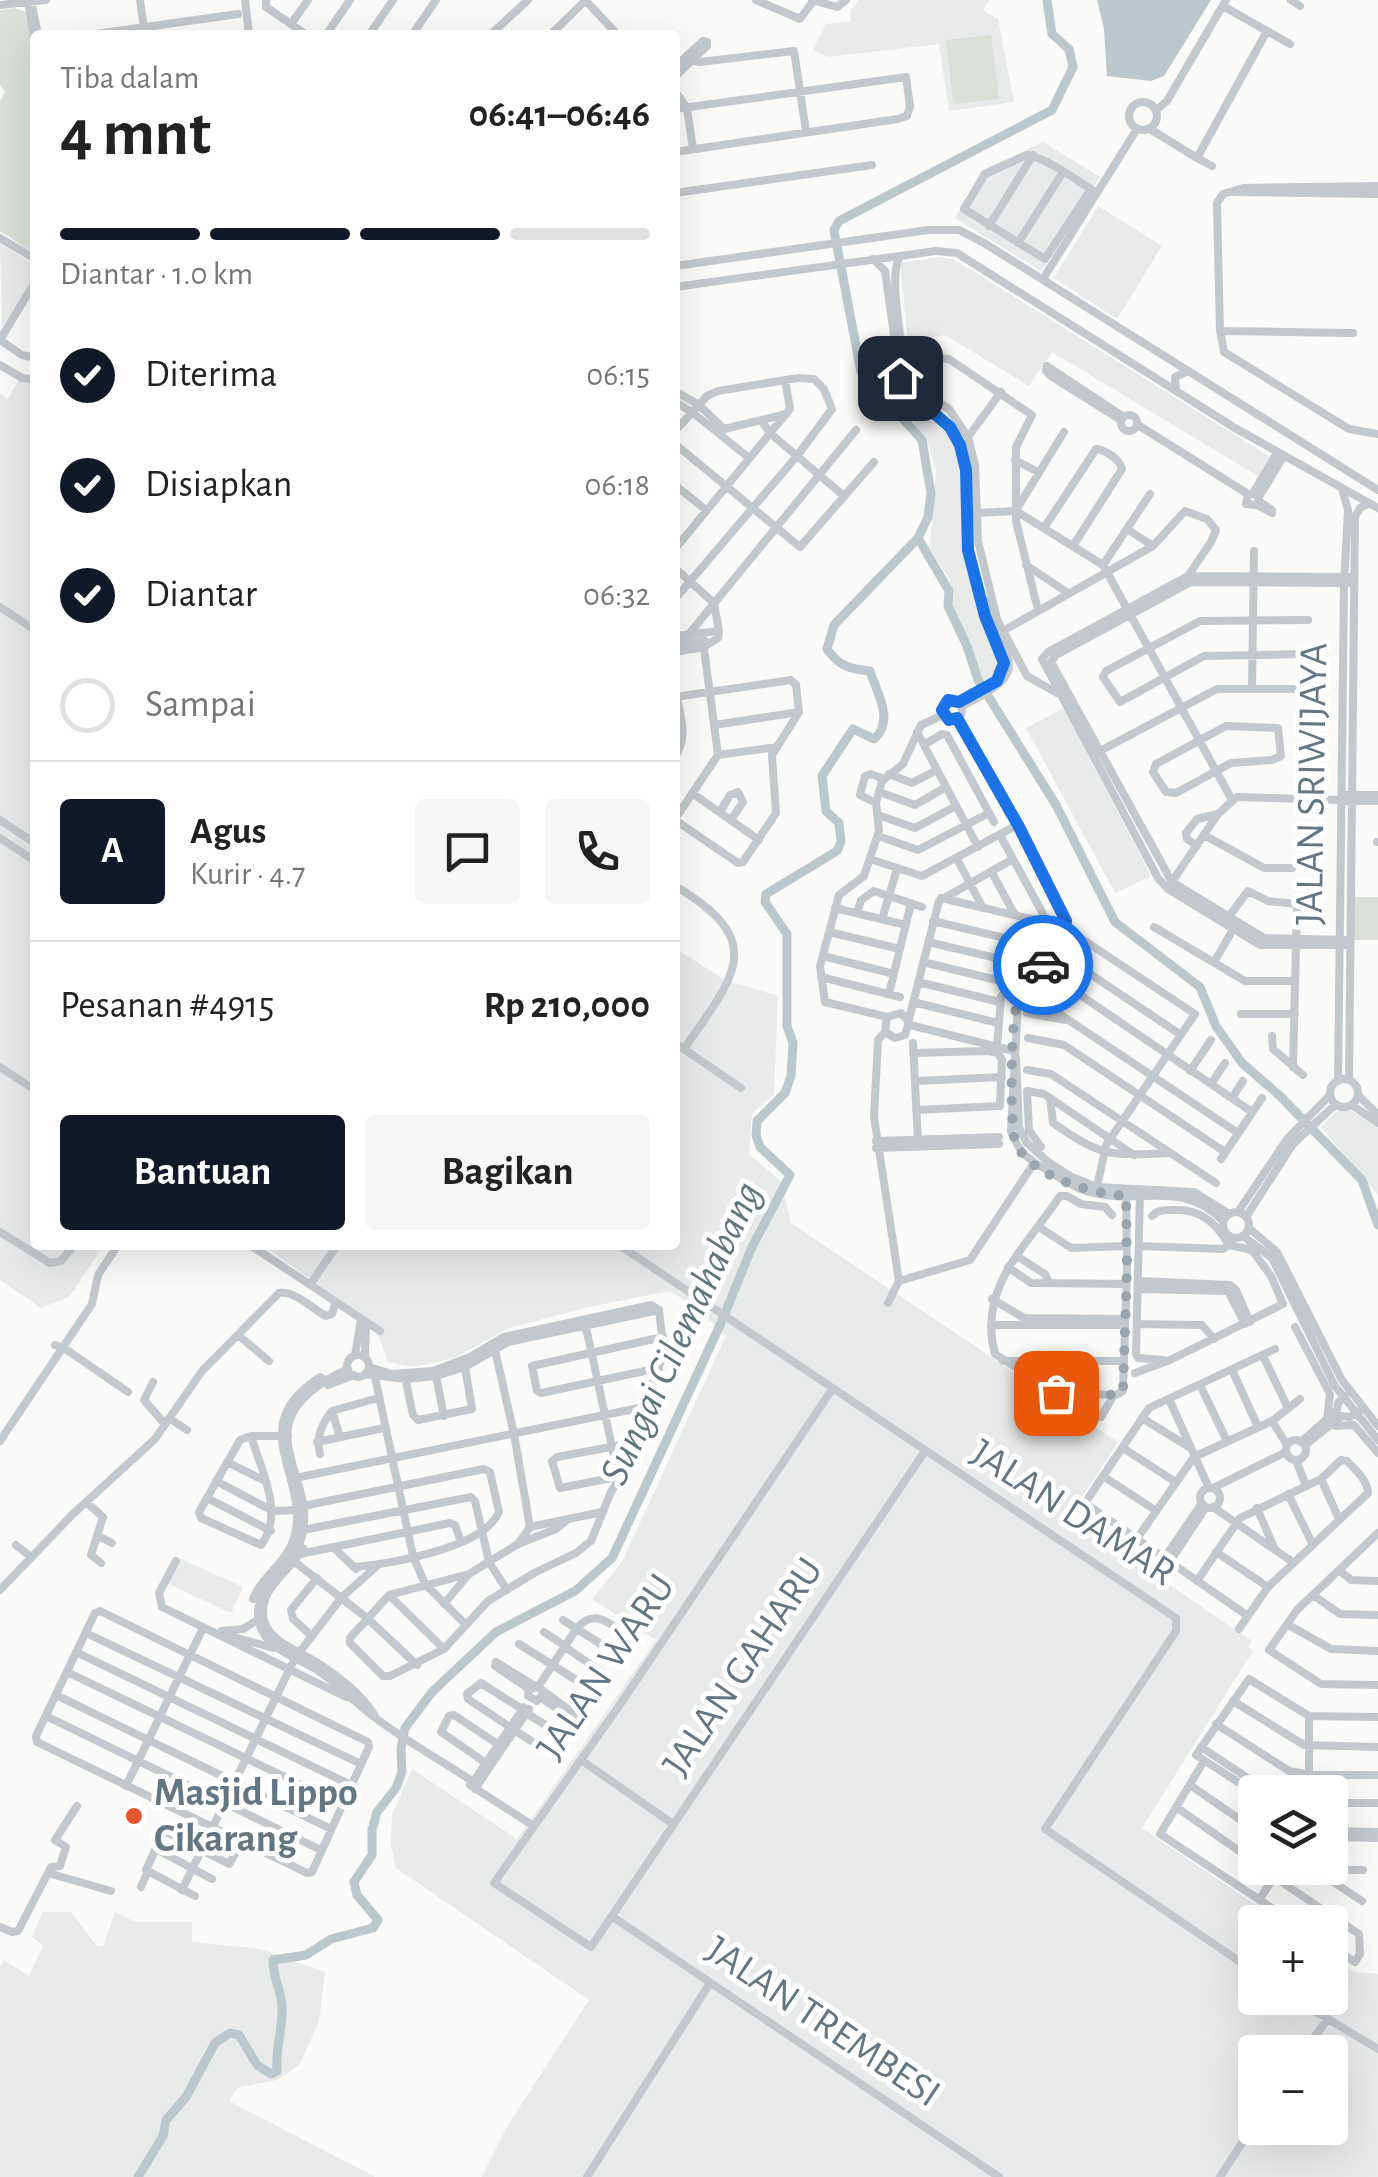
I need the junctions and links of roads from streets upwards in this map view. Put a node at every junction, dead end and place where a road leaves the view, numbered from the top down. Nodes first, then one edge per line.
1 (46, 0) edge
2 (140, 0) edge
3 (244, 0) edge
4 (266, 0) edge
5 (308, 0) edge
6 (350, 0) edge
7 (393, 0) edge
8 (436, 0) edge
9 (528, 0) edge
10 (585, 0) edge
11 (756, 0) edge
12 (813, 0) edge
13 (846, 0) edge
14 (30, 1) edge
15 (1224, 3) edge
16 (0, 5) edge
17 (238, 14) dead end
18 (292, 24) junction
19 (561, 25) junction
20 (33, 30) edge
21 (37, 30) edge
22 (144, 30) edge
23 (150, 30) edge
24 (249, 30) edge
25 (300, 30) edge
26 (329, 30) edge
27 (372, 30) edge
28 (415, 30) edge
29 (495, 30) edge
30 (556, 30) edge
31 (566, 30) edge
32 (613, 30) edge
33 (1267, 31) junction
34 (1290, 44) dead end
35 (689, 58) junction
36 (680, 64) edge
37 (680, 70) edge
38 (800, 91) junction
39 (680, 99) edge
40 (686, 108) junction
41 (680, 109) edge
42 (1156, 110) junction
43 (1150, 128) junction
44 (1137, 129) junction
45 (806, 131) junction
46 (692, 149) junction
47 (680, 151) edge
48 (1033, 155) junction
49 (1196, 158) junction
50 (872, 165) dead end
51 (1212, 166) dead end
52 (1063, 172) junction
53 (1378, 186) edge
54 (1094, 190) junction
55 (1230, 191) junction
56 (680, 192) edge
57 (1378, 194) edge
58 (989, 226) junction
59 (0, 238) edge
60 (981, 240) junction
61 (1018, 243) junction
62 (900, 256) junction
63 (30, 257) edge
64 (730, 258) junction
65 (873, 260) junction
66 (709, 261) junction
67 (680, 265) edge
68 (885, 272) junction
69 (732, 278) junction
70 (1043, 279) junction
71 (712, 282) junction
72 (896, 285) junction
73 (680, 286) edge
74 (30, 290) edge
75 (1220, 331) junction
76 (1353, 334) dead end
77 (0, 340) edge
78 (30, 357) edge
79 (1167, 358) junction
80 (1050, 362) dead end
81 (0, 365) edge
82 (1188, 371) junction
83 (1155, 377) junction
84 (30, 378) edge
85 (785, 380) junction
86 (1176, 391) junction
87 (1001, 392) junction
88 (680, 396) edge
89 (680, 404) edge
90 (694, 410) junction
91 (786, 414) junction
92 (762, 422) junction
93 (680, 426) edge
94 (856, 430) dead end
95 (1064, 432) dead end
96 (721, 433) junction
97 (770, 434) junction
98 (1378, 434) edge
99 (968, 437) junction
100 (680, 448) edge
101 (1280, 455) junction
102 (1321, 455) junction
103 (796, 456) junction
104 (748, 460) junction
105 (1015, 460) junction
106 (874, 462) dead end
107 (1338, 464) junction
108 (1038, 472) junction
109 (1313, 474) junction
110 (820, 476) junction
111 (1330, 483) junction
112 (727, 485) junction
113 (680, 489) edge
114 (1342, 489) junction
115 (1378, 490) edge
116 (1150, 494) dead end
117 (844, 496) junction
118 (1374, 506) edge
119 (752, 507) junction
120 (706, 510) junction
121 (1016, 510) junction
122 (976, 513) junction
123 (1026, 518) junction
124 (1016, 521) junction
125 (776, 528) junction
126 (1044, 528) junction
127 (1127, 530) junction
128 (680, 532) edge
129 (685, 536) junction
130 (680, 542) edge
131 (1073, 546) junction
132 (1153, 546) junction
133 (1254, 551) dead end
134 (1201, 558) junction
135 (1026, 565) junction
136 (1105, 568) junction
137 (680, 572) edge
138 (1203, 574) junction
139 (1188, 576) junction
140 (1254, 579) junction
141 (1346, 580) junction
142 (690, 581) junction
143 (1068, 593) junction
144 (680, 594) edge
145 (714, 603) junction
146 (0, 608) edge
147 (1038, 610) junction
148 (1130, 612) junction
149 (1253, 620) junction
150 (1308, 620) dead end
151 (30, 627) edge
152 (718, 630) junction
153 (1003, 631) junction
154 (689, 634) junction
155 (680, 635) edge
156 (706, 646) junction
157 (680, 648) edge
158 (1150, 648) junction
159 (1253, 654) junction
160 (1304, 654) dead end
161 (1043, 658) junction
162 (1020, 666) junction
163 (1166, 678) junction
164 (993, 688) junction
165 (709, 689) junction
166 (1252, 689) junction
167 (1302, 690) dead end
168 (680, 696) edge
169 (1060, 696) junction
170 (960, 704) junction
171 (1182, 708) junction
172 (943, 715) junction
173 (680, 716) edge
174 (796, 716) junction
175 (957, 718) junction
176 (715, 725) junction
177 (917, 732) junction
178 (1198, 739) junction
179 (924, 745) junction
180 (680, 748) edge
181 (772, 751) junction
182 (1096, 753) junction
183 (718, 754) junction
184 (937, 770) junction
185 (1215, 770) junction
186 (886, 777) junction
187 (946, 788) junction
188 (878, 792) junction
189 (692, 793) junction
190 (1350, 798) junction
191 (1378, 798) edge
192 (1232, 800) junction
193 (876, 804) junction
194 (956, 806) junction
195 (680, 812) edge
196 (720, 812) junction
197 (989, 812) junction
198 (1218, 814) junction
199 (878, 815) junction
200 (0, 820) edge
201 (731, 820) junction
202 (994, 822) dead end
203 (680, 823) edge
204 (966, 825) junction
205 (1018, 825) junction
206 (1000, 835) junction
207 (1204, 835) junction
208 (878, 836) junction
209 (0, 838) edge
210 (30, 840) edge
211 (759, 840) junction
212 (1197, 846) junction
213 (978, 847) junction
214 (30, 858) edge
215 (870, 859) junction
216 (956, 859) junction
217 (1014, 859) junction
218 (1292, 868) dead end
219 (897, 869) junction
220 (992, 871) junction
221 (969, 883) junction
222 (1170, 886) junction
223 (680, 892) edge
224 (888, 895) junction
225 (941, 898) junction
226 (912, 903) junction
227 (922, 907) dead end
228 (836, 908) junction
229 (983, 908) junction
230 (857, 914) junction
231 (1016, 916) junction
232 (882, 919) junction
233 (1226, 920) junction
234 (933, 921) junction
235 (1048, 924) junction
236 (906, 925) junction
237 (1235, 926) junction
238 (1154, 927) dead end
239 (829, 932) junction
240 (928, 942) junction
241 (1296, 942) junction
242 (1341, 942) junction
243 (1034, 946) junction
244 (900, 949) junction
245 (1062, 955) junction
246 (823, 956) junction
247 (923, 962) junction
248 (1214, 962) junction
249 (1022, 964) junction
250 (1083, 969) junction
251 (1052, 970) dead end
252 (1039, 971) junction
253 (894, 974) junction
254 (820, 977) junction
255 (1295, 981) junction
256 (918, 982) junction
257 (1010, 982) junction
258 (1044, 983) dead end
259 (1069, 990) junction
260 (889, 994) junction
261 (900, 997) dead end
262 (913, 1002) junction
263 (1000, 1002) junction
264 (1053, 1014) junction
265 (1241, 1014) dead end
266 (1294, 1014) junction
267 (887, 1016) junction
268 (909, 1022) junction
269 (998, 1023) junction
270 (886, 1032) junction
271 (1181, 1035) junction
272 (1272, 1036) dead end
273 (1028, 1038) dead end
274 (1210, 1040) dead end
275 (680, 1046) edge
276 (684, 1049) junction
277 (998, 1050) junction
278 (1014, 1051) junction
279 (1167, 1055) junction
280 (1225, 1063) dead end
281 (1294, 1066) junction
282 (0, 1067) edge
283 (1026, 1070) dead end
284 (1190, 1071) junction
285 (1153, 1076) junction
286 (1302, 1076) dead end
287 (1002, 1077) junction
288 (1338, 1080) junction
289 (1349, 1080) junction
290 (916, 1081) junction
291 (1243, 1081) dead end
292 (1210, 1084) junction
293 (30, 1087) edge
294 (741, 1088) dead end
295 (1358, 1094) junction
296 (1140, 1095) junction
297 (1330, 1095) junction
298 (1050, 1098) junction
299 (1232, 1098) junction
300 (1262, 1098) dead end
301 (1336, 1104) junction
302 (1352, 1105) junction
303 (916, 1110) junction
304 (1252, 1112) junction
305 (1319, 1114) junction
306 (1378, 1115) edge
307 (1122, 1121) junction
308 (1378, 1124) edge
309 (1011, 1131) junction
310 (1238, 1133) junction
311 (1110, 1139) junction
312 (999, 1141) junction
313 (918, 1143) junction
314 (876, 1144) junction
315 (1016, 1147) junction
316 (1041, 1147) dead end
317 (1105, 1151) junction
318 (1170, 1152) junction
319 (1134, 1155) junction
320 (1034, 1163) junction
321 (1216, 1183) dead end
322 (1099, 1187) junction
323 (1126, 1192) junction
324 (1139, 1192) junction
325 (1112, 1215) dead end
326 (1152, 1216) dead end
327 (1234, 1216) junction
328 (1039, 1227) junction
329 (0, 1232) edge
330 (1246, 1232) junction
331 (1228, 1245) junction
332 (1126, 1246) junction
333 (1139, 1246) junction
334 (70, 1250) edge
335 (115, 1250) edge
336 (258, 1250) edge
337 (334, 1250) edge
338 (626, 1250) edge
339 (1017, 1256) junction
340 (1008, 1268) junction
341 (898, 1281) junction
342 (1049, 1282) junction
343 (1126, 1284) junction
344 (310, 1285) junction
345 (1138, 1285) junction
346 (992, 1299) junction
347 (888, 1303) dead end
348 (335, 1304) junction
349 (1023, 1321) junction
350 (364, 1322) junction
351 (585, 1322) junction
352 (1126, 1322) junction
353 (1248, 1323) junction
354 (991, 1324) junction
355 (1138, 1324) junction
356 (1295, 1327) dead end
357 (380, 1330) dead end
358 (238, 1335) junction
359 (663, 1338) junction
360 (1214, 1339) junction
361 (62, 1344) junction
362 (494, 1346) junction
363 (1275, 1348) dead end
364 (591, 1352) junction
365 (355, 1355) junction
366 (1263, 1356) junction
367 (1124, 1360) junction
368 (1170, 1360) junction
369 (269, 1361) dead end
370 (1003, 1361) junction
371 (366, 1366) junction
372 (465, 1367) junction
373 (660, 1368) junction
374 (1232, 1370) junction
375 (351, 1372) junction
376 (1135, 1373) dead end
377 (436, 1376) junction
378 (405, 1377) junction
379 (375, 1378) junction
380 (153, 1382) dead end
381 (598, 1382) junction
382 (1200, 1385) junction
383 (832, 1388) junction
384 (128, 1392) dead end
385 (1118, 1394) junction
386 (1347, 1395) junction
387 (378, 1398) junction
388 (1300, 1398) dead end
389 (1170, 1399) junction
390 (644, 1407) junction
391 (1288, 1408) junction
392 (332, 1410) junction
393 (1360, 1411) junction
394 (1340, 1413) junction
395 (604, 1414) junction
396 (444, 1416) junction
397 (1101, 1417) dead end
398 (1142, 1418) junction
399 (1272, 1420) junction
400 (167, 1421) junction
401 (1329, 1421) junction
402 (1378, 1426) edge
403 (1258, 1427) junction
404 (384, 1428) junction
405 (187, 1430) dead end
406 (514, 1434) junction
407 (251, 1436) junction
408 (287, 1436) junction
409 (340, 1437) junction
410 (1378, 1440) edge
411 (0, 1441) edge
412 (642, 1441) junction
413 (317, 1442) junction
414 (1227, 1442) junction
415 (1303, 1444) junction
416 (236, 1445) junction
417 (611, 1447) junction
418 (1189, 1447) junction
419 (1122, 1448) junction
420 (925, 1451) junction
421 (1289, 1453) junction
422 (1378, 1453) edge
423 (320, 1454) dead end
424 (256, 1455) junction
425 (1194, 1457) junction
426 (391, 1461) junction
427 (226, 1462) junction
428 (1103, 1476) junction
429 (300, 1477) junction
430 (618, 1478) junction
431 (1321, 1479) junction
432 (264, 1480) junction
433 (216, 1481) junction
434 (1174, 1481) junction
435 (397, 1486) junction
436 (1306, 1486) junction
437 (1213, 1489) junction
438 (1288, 1494) junction
439 (206, 1498) junction
440 (86, 1502) junction
441 (1207, 1506) junction
442 (303, 1508) junction
443 (1258, 1508) junction
444 (402, 1509) junction
445 (1155, 1510) junction
446 (273, 1511) junction
447 (602, 1512) junction
448 (1340, 1519) junction
449 (567, 1520) junction
450 (1234, 1524) junction
451 (530, 1527) junction
452 (308, 1529) junction
453 (271, 1531) junction
454 (480, 1531) junction
455 (407, 1532) junction
456 (1378, 1533) edge
457 (98, 1536) junction
458 (1136, 1540) junction
459 (461, 1542) junction
460 (112, 1543) dead end
461 (518, 1544) junction
462 (1368, 1544) junction
463 (1378, 1544) edge
464 (1312, 1545) junction
465 (16, 1546) dead end
466 (334, 1548) junction
467 (1276, 1550) junction
468 (1216, 1552) junction
469 (413, 1556) junction
470 (31, 1558) junction
471 (293, 1558) junction
472 (176, 1561) dead end
473 (1166, 1561) junction
474 (489, 1562) junction
475 (101, 1563) dead end
476 (1294, 1563) junction
477 (378, 1566) junction
478 (354, 1568) junction
479 (1339, 1570) junction
480 (470, 1574) junction
481 (363, 1575) junction
482 (317, 1578) junction
483 (1378, 1580) edge
484 (1196, 1581) junction
485 (425, 1584) junction
486 (1268, 1587) junction
487 (0, 1590) edge
488 (507, 1590) junction
489 (389, 1595) junction
490 (1313, 1595) junction
491 (342, 1597) junction
492 (444, 1604) junction
493 (1248, 1616) junction
494 (1378, 1616) edge
495 (367, 1618) junction
496 (259, 1619) junction
497 (564, 1620) dead end
498 (465, 1624) junction
499 (1287, 1624) junction
500 (208, 1629) junction
501 (1239, 1629) dead end
502 (578, 1630) junction
503 (86, 1632) junction
504 (544, 1632) dead end
505 (310, 1635) junction
506 (519, 1644) dead end
507 (278, 1648) junction
508 (566, 1648) junction
509 (444, 1649) junction
510 (1378, 1651) edge
511 (76, 1652) junction
512 (190, 1654) junction
513 (297, 1656) junction
514 (417, 1665) junction
515 (553, 1667) junction
516 (290, 1670) junction
517 (67, 1672) junction
518 (180, 1676) junction
519 (1378, 1685) edge
520 (56, 1695) junction
521 (170, 1696) junction
522 (276, 1696) junction
523 (354, 1701) junction
524 (1234, 1701) junction
525 (524, 1711) junction
526 (46, 1716) junction
527 (160, 1716) junction
528 (375, 1716) junction
529 (1310, 1716) junction
530 (1378, 1717) edge
531 (266, 1718) junction
532 (1216, 1724) junction
533 (513, 1729) junction
534 (256, 1738) junction
535 (147, 1742) junction
536 (499, 1745) junction
537 (1310, 1746) junction
538 (1378, 1747) edge
539 (1201, 1755) junction
540 (247, 1758) junction
541 (581, 1760) junction
542 (137, 1762) junction
543 (361, 1764) junction
544 (486, 1767) junction
545 (1238, 1775) edge
546 (1310, 1775) joint
547 (1348, 1776) edge
548 (1378, 1776) edge
549 (1238, 1781) edge
550 (234, 1783) junction
551 (350, 1785) junction
552 (474, 1785) junction
553 (1190, 1785) junction
554 (126, 1786) junction
555 (1348, 1803) edge
556 (1378, 1803) edge
557 (224, 1804) junction
558 (341, 1804) junction
559 (76, 1806) dead end
560 (1176, 1807) junction
561 (1238, 1818) edge
562 (673, 1824) junction
563 (532, 1826) junction
564 (212, 1829) junction
565 (330, 1829) junction
566 (1348, 1834) edge
567 (1377, 1835) edge
568 (241, 1843) junction
569 (156, 1850) junction
570 (202, 1850) junction
571 (320, 1850) junction
572 (1238, 1850) edge
573 (193, 1869) junction
574 (147, 1870) junction
575 (1349, 1870) joint
576 (1363, 1870) dead end
577 (48, 1873) junction
578 (212, 1880) dead end
579 (1268, 1885) edge
580 (1292, 1885) edge
581 (1337, 1885) edge
582 (141, 1887) dead end
583 (182, 1890) junction
584 (111, 1891) dead end
585 (1346, 1891) junction
586 (194, 1896) dead end
587 (1259, 1900) junction
588 (1362, 1901) dead end
589 (1267, 1905) edge
590 (1320, 1905) edge
591 (613, 1917) junction
592 (1348, 1926) edge
593 (0, 1927) edge
594 (591, 1947) joint
595 (1348, 1959) edge
596 (1238, 1960) edge
597 (710, 1984) junction
598 (1318, 2015) edge
599 (1326, 2020) junction
600 (1316, 2035) edge
601 (1378, 2050) edge
602 (1241, 2145) edge
603 (587, 2177) edge
604 (999, 2177) edge
605 (1220, 2177) edge

1 - 14 street
2 - 22 street
3 - 24 street
4 - 18 street
5 - 18 street
6 - 26 street
7 - 27 street
8 - 28 street
9 - 29 street
10 - 19 street
10 - 32 street
11 - 12 street
12 - 13 street
14 - 16 street
14 - 20 street
14 - 21 street
15 - 33 street
15 - 42 street
17 - 23 street
18 - 25 street
19 - 30 street
19 - 31 street
33 - 34 street
33 - 49 street
35 - 36 street
35 - 37 street
35 - 38 street
38 - 40 street
38 - 45 street
38 - 45 street
39 - 40 street
40 - 41 street
40 - 46 street
42 - 43 street
42 - 44 street
43 - 44 street
43 - 49 street
44 - 54 street
45 - 46 street
46 - 47 street
48 - 52 street
48 - 58 street
48 - 58 street
49 - 51 street
50 - 56 street
52 - 54 street
52 - 61 street
53 - 55 street
54 - 61 street
54 - 70 street
55 - 57 street
55 - 75 street
58 - 60 street
58 - 61 street
59 - 63 street
60 - 64 street
60 - 70 street
62 - 65 street
62 - 72 street
62 - 83 street
64 - 66 street
64 - 69 street
65 - 68 street
65 - 69 street
66 - 67 street
66 - 71 street
68 - 72 street
68 - 164 street
69 - 71 street
70 - 79 street
71 - 73 street
72 - 164 street
74 - 77 street
75 - 76 street
75 - 98 street
77 - 78 street
79 - 82 street
79 - 83 street
80 - 101 street
81 - 84 street
82 - 86 street
82 - 102 street
83 - 86 street
85 - 90 street
85 - 91 street
85 - 103 street
86 - 101 street
87 - 99 street
87 - 99 street
87 - 105 street
88 - 90 street
89 - 90 street
90 - 93 street
90 - 96 street
91 - 92 street
91 - 97 street
92 - 96 street
92 - 97 street
94 - 110 street
95 - 108 street
96 - 104 street
97 - 103 street
97 - 104 street
99 - 122 street
100 - 112 street
101 - 109 street
102 - 107 street
102 - 109 street
103 - 110 street
103 - 119 street
104 - 112 street
105 - 108 street
105 - 121 street
106 - 117 street
107 - 111 street
107 - 115 street
108 - 121 street
109 - 111 street
110 - 117 street
110 - 125 street
111 - 114 street
112 - 119 street
112 - 120 street
113 - 120 street
114 - 118 street
114 - 141 street, JALAN SRIWIJAYA
116 - 127 street
117 - 125 street
118 - 141 street, JALAN SRIWIJAYA
119 - 125 street
119 - 142 street
120 - 129 street
121 - 122 street
121 - 123 street
121 - 124 street
122 - 153 street
123 - 124 street
123 - 126 street
124 - 135 street
125 - 145 street
126 - 131 street
126 - 131 street
127 - 132 street
127 - 136 street
128 - 129 street
129 - 130 street
131 - 136 street
132 - 134 street
132 - 136 street
133 - 140 street
134 - 138 street
134 - 139 street
135 - 143 street
135 - 147 street
136 - 143 street
136 - 148 street
137 - 142 street
138 - 139 street
138 - 140 street
139 - 148 street
140 - 141 street
140 - 148 street
140 - 149 street
141 - 190 street, JALAN SRIWIJAYA
142 - 144 street
142 - 145 street
143 - 147 street
145 - 152 street
145 - 154 street
146 - 151 street
147 - 153 street
148 - 158 street
148 - 161 street
148 - 182 street
149 - 150 street
149 - 158 street
149 - 159 street
152 - 154 street
152 - 156 street
153 - 162 street
154 - 155 street
156 - 157 street
156 - 165 street
158 - 163 street
158 - 163 street
159 - 160 street
159 - 163 street
159 - 166 street
161 - 162 street
161 - 169 street
162 - 169 street
163 - 171 street
164 - 170 street
165 - 168 street
165 - 174 street
165 - 176 street
166 - 167 street
166 - 171 street
169 - 182 street
170 - 172 street
170 - 175 street
171 - 178 street
171 - 182 street
172 - 175 street
172 - 177 street
173 - 180 street
174 - 176 street
174 - 181 street
175 - 205 street
176 - 183 street
177 - 179 street
177 - 186 street
178 - 185 street
178 - 185 street
178 - 185 street
179 - 184 street
179 - 197 street
181 - 183 street
181 - 211 street
182 - 222 street
183 - 189 street
184 - 186 street
184 - 187 street
185 - 192 street
186 - 188 street
186 - 193 street
187 - 188 street
187 - 194 street
188 - 193 street
189 - 195 street
189 - 196 street
190 - 191 street
190 - 192 street
190 - 242 street, JALAN SRIWIJAYA
192 - 198 street
193 - 199 street
194 - 199 street
194 - 204 street
196 - 201 street
196 - 201 street
197 - 202 street
197 - 204 street
198 - 207 street
198 - 212 street
199 - 208 street
200 - 210 street
201 - 211 street
203 - 211 street
204 - 208 street
204 - 213 street
205 - 206 street
205 - 252 street
206 - 213 street
206 - 217 street
207 - 212 street
207 - 218 street
208 - 215 street
209 - 214 street
212 - 222 street
213 - 216 street
215 - 219 street
215 - 228 street
216 - 219 street
216 - 221 street
217 - 220 street
217 - 235 street
219 - 224 street
220 - 221 street
220 - 231 street
221 - 225 street
221 - 229 street
222 - 233 street
223 - 276 street
224 - 226 street
224 - 230 street
224 - 232 street
225 - 229 street
225 - 234 street
226 - 227 street
226 - 236 street
228 - 230 street
228 - 239 street
229 - 231 street
230 - 232 street
231 - 235 street
232 - 236 street
233 - 237 street
233 - 241 street
234 - 240 street
234 - 243 street
235 - 243 street
236 - 244 street
237 - 241 street
237 - 248 street
238 - 248 street
239 - 244 street
239 - 246 street
240 - 247 street
240 - 249 street
241 - 242 street
241 - 255 street
242 - 288 street, JALAN SRIWIJAYA
242 - 289 street, JALAN SRIWIJAYA
243 - 249 street
244 - 253 street
245 - 250 street
245 - 251 street
245 - 271 street
246 - 253 street
246 - 254 street
247 - 256 street
247 - 257 street
248 - 255 street
249 - 257 street
250 - 259 street
250 - 271 street
252 - 259 street
252 - 278 street
253 - 260 street
254 - 260 street
254 - 267 street
255 - 266 street
256 - 262 street
256 - 263 street
257 - 263 street
258 - 264 street
259 - 264 street
259 - 279 street
260 - 261 street
262 - 268 street
262 - 269 street
263 - 269 street
264 - 285 street
265 - 266 street
266 - 281 street
267 - 268 street
267 - 270 street
268 - 270 street
268 - 277 street
269 - 277 street
270 - 314 street
271 - 279 street
272 - 281 street
273 - 296 street
274 - 284 street
275 - 276 street
276 - 294 street
277 - 278 street
277 - 287 street
277 - 290 street
278 - 309 street
278 - 322 street
279 - 284 street
279 - 285 street
280 - 292 street
281 - 286 street
282 - 293 street
283 - 307 street
284 - 292 street
285 - 296 street
285 - 310 street
287 - 290 street
287 - 303 street
288 - 289 street
288 - 297 street
289 - 295 street
290 - 303 street
291 - 299 street
292 - 299 street
295 - 302 street
295 - 306 street
296 - 307 street
296 - 310 street
297 - 301 street
297 - 305 street
298 - 311 street
298 - 316 street
298 - 317 street
299 - 304 street
300 - 304 street
301 - 302 street
301 - 305 street
302 - 308 street
303 - 313 street
304 - 310 street
305 - 327 street
307 - 311 street
307 - 318 street
309 - 312 street
309 - 315 street
311 - 317 street
311 - 319 street
312 - 313 street
312 - 315 street
313 - 314 street
314 - 341 street
315 - 320 street
317 - 319 street
317 - 322 street
318 - 319 street
318 - 321 street
320 - 323 street
320 - 341 street
322 - 323 street
323 - 324 street
323 - 332 street
324 - 327 street
324 - 333 street
325 - 328 street
326 - 331 street
327 - 330 street
327 - 330 street
328 - 332 street
328 - 339 street
329 - 334 street
330 - 386 street
331 - 333 street
331 - 353 street
332 - 343 street
333 - 345 street
335 - 361 street
336 - 344 street
337 - 344 street
338 - 383 street, JALAN DAMAR
339 - 340 street
339 - 342 street
340 - 342 street
340 - 346 street
341 - 347 street
342 - 343 street
343 - 352 street
344 - 348 street
345 - 353 street
345 - 355 street
346 - 349 street
346 - 354 street
348 - 350 street
348 - 358 street
349 - 352 street
349 - 354 street
350 - 357 street
350 - 365 street
350 - 371 street
351 - 359 street
351 - 362 street
351 - 364 street
352 - 367 street
353 - 360 street
354 - 370 street
355 - 360 street
355 - 368 street
356 - 401 street
358 - 369 street
358 - 400 street
359 - 364 street
359 - 373 street
360 - 368 street
361 - 384 street
361 - 411 street
362 - 372 street
362 - 378 street
362 - 406 street
363 - 366 street
364 - 381 street
364 - 381 street
365 - 371 street
365 - 375 street
366 - 374 street
366 - 391 street
367 - 370 street
367 - 385 street
368 - 376 street
370 - 385 street
371 - 375 street
371 - 378 street
371 - 379 street
372 - 377 street
372 - 396 street
373 - 381 street
373 - 390 street
374 - 382 street
374 - 403 street
375 - 408 street
375 - 408 street
377 - 378 street
377 - 396 street
378 - 379 street
378 - 396 street
379 - 387 street
380 - 400 street
381 - 395 street
382 - 389 street
382 - 414 street
383 - 420 street, JALAN DAMAR
383 - 541 street, JALAN WARU
385 - 397 street
386 - 393 street
386 - 394 street
387 - 392 street
387 - 404 street
388 - 391 street
389 - 398 street
389 - 418 street
390 - 395 street
390 - 412 street
391 - 399 street
392 - 409 street
392 - 413 street
393 - 394 street
393 - 402 street
393 - 410 street
394 - 401 street
395 - 406 street
395 - 417 street
398 - 418 street
398 - 419 street
399 - 403 street
399 - 421 street
400 - 405 street
400 - 440 street
401 - 415 street
401 - 422 street
403 - 414 street
404 - 409 street
404 - 426 street
406 - 426 street
406 - 451 street
407 - 408 street
407 - 416 street
407 - 424 street
408 - 429 street
408 - 442 street
409 - 413 street
412 - 417 street
412 - 430 street
413 - 423 street
414 - 425 street
415 - 421 street
415 - 421 street
416 - 424 street
416 - 427 street
417 - 430 street
417 - 430 street
418 - 425 street
419 - 428 street
419 - 434 street
420 - 562 street, JALAN GAHARU
420 - 596 street, JALAN DAMAR
421 - 436 street
421 - 437 street
424 - 432 street
425 - 434 street
425 - 437 street
426 - 429 street
426 - 435 street
427 - 432 street
427 - 433 street
428 - 445 street
428 - 458 street
429 - 442 street
430 - 447 street
431 - 436 street
431 - 448 street
431 - 448 street
432 - 446 street
433 - 439 street
433 - 446 street
434 - 445 street
435 - 442 street
435 - 444 street
435 - 454 street
436 - 438 street
437 - 441 street
437 - 441 street
438 - 443 street
438 - 464 street
439 - 453 street
439 - 453 street
440 - 457 street
440 - 470 street
441 - 450 street
441 - 473 street
442 - 446 street
442 - 452 street
442 - 471 street
443 - 450 street
443 - 467 street
444 - 452 street
444 - 454 street
444 - 455 street
445 - 458 street
446 - 453 street
447 - 449 street
447 - 488 street
448 - 464 street
449 - 451 street
449 - 461 street
450 - 467 street
450 - 468 street
451 - 461 street
452 - 471 street
454 - 459 street
454 - 474 street
455 - 459 street
455 - 466 street
455 - 469 street
456 - 462 street
457 - 460 street
457 - 475 street
458 - 473 street
459 - 469 street
461 - 474 street
462 - 463 street
462 - 479 street
464 - 476 street
465 - 470 street
466 - 471 street
466 - 478 street
467 - 476 street
468 - 484 street
468 - 486 street
469 - 477 street
469 - 485 street
470 - 487 street
471 - 482 street
471 - 496 street
471 - 513 street
472 - 500 street
473 - 484 street
474 - 480 street
474 - 488 street
476 - 486 street
477 - 478 street
477 - 481 street
478 - 481 street
479 - 483 street
479 - 490 street
480 - 485 street
480 - 492 street
481 - 491 street
482 - 491 street
482 - 505 street
484 - 493 street
485 - 489 street
485 - 492 street
486 - 493 street
488 - 498 street
489 - 495 street
489 - 509 street
490 - 494 street
490 - 499 street
491 - 495 street
491 - 505 street
492 - 498 street
493 - 501 street
495 - 514 street
495 - 514 street
496 - 500 street
496 - 507 street
497 - 502 street
498 - 509 street
499 - 510 street
499 - 519 street
500 - 507 street
500 - 512 street
500 - 516 street
502 - 502 street
502 - 508 street
503 - 511 street
503 - 512 street
503 - 518 street
504 - 508 street
505 - 513 street
506 - 515 street
507 - 513 street
508 - 515 street
508 - 515 street
509 - 514 street
511 - 517 street
511 - 521 street
512 - 518 street
512 - 522 street
513 - 516 street
513 - 523 street
513 - 528 street
515 - 525 street
516 - 522 street
516 - 523 street
517 - 520 street
517 - 527 street
518 - 521 street
518 - 531 street
520 - 526 street
520 - 535 street
521 - 527 street
521 - 534 street
522 - 531 street
522 - 543 street
523 - 528 street
524 - 529 street
524 - 532 street
524 - 537 street
525 - 533 street
525 - 533 street
525 - 533 street
526 - 542 street
526 - 554 street
527 - 535 street
527 - 540 street
528 - 552 street
529 - 530 street
529 - 537 street
531 - 534 street
531 - 543 street
532 - 539 street
532 - 546 street
533 - 536 street
533 - 544 street
534 - 540 street
534 - 551 street
535 - 542 street
535 - 550 street
536 - 544 street
536 - 544 street
537 - 538 street
537 - 546 street
539 - 545 street
539 - 549 street
539 - 553 street
540 - 550 street
540 - 558 street
541 - 562 street
541 - 563 street, JALAN WARU
542 - 554 street
542 - 557 street
543 - 551 street
544 - 552 street
547 - 548 street
550 - 557 street
550 - 565 street
551 - 558 street
552 - 563 street
553 - 560 street
553 - 561 street
554 - 564 street
555 - 556 street
557 - 564 street
557 - 571 street
558 - 565 street
559 - 577 street
560 - 572 street
560 - 587 street
562 - 591 street, JALAN GAHARU
563 - 594 street, JALAN WARU
564 - 568 street
564 - 570 street
565 - 571 street
566 - 567 street
568 - 570 street
568 - 571 street
569 - 570 street
569 - 573 street
569 - 574 street
570 - 573 street
573 - 578 street
573 - 583 street
574 - 582 street
574 - 583 street
575 - 576 street
575 - 585 street
577 - 584 street
577 - 593 street
579 - 587 street
580 - 590 street
581 - 585 street
583 - 586 street
585 - 588 street
587 - 589 street
591 - 594 street, JALAN GAHARU
591 - 597 street, JALAN TREMBESI
592 - 595 street
597 - 603 street
597 - 604 street, JALAN TREMBESI
598 - 599 street
599 - 600 street
599 - 601 street
602 - 605 street

